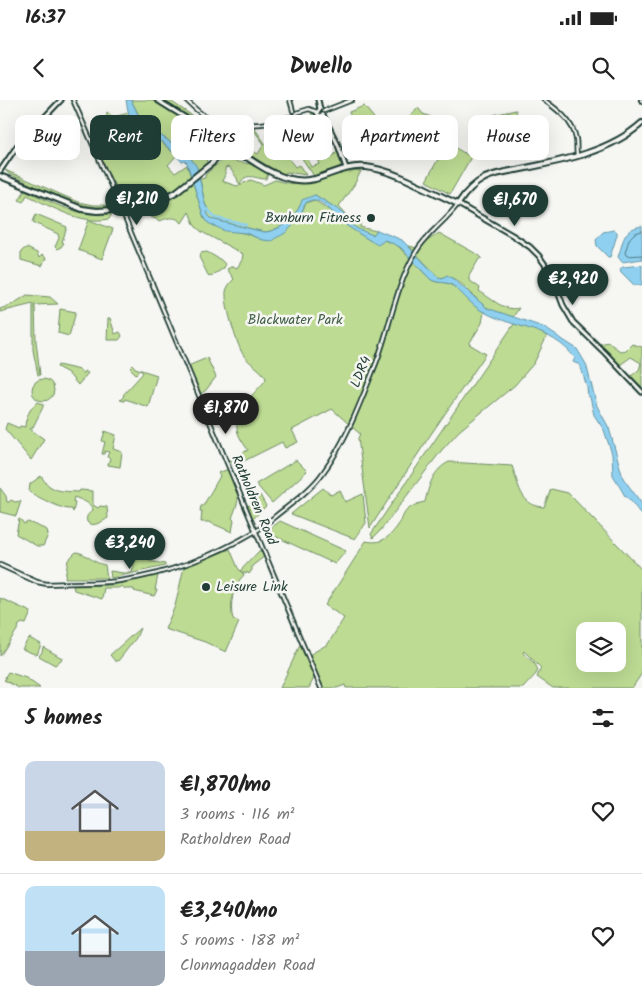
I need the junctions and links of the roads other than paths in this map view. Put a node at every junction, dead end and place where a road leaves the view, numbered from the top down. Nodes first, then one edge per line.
1 (61, 100) edge
2 (74, 100) edge
3 (157, 100) edge
4 (186, 100) edge
5 (290, 100) edge
6 (318, 100) edge
7 (352, 100) edge
8 (544, 100) edge
9 (293, 110) junction
10 (321, 112) junction
11 (296, 114) joint
12 (181, 115) edge
13 (203, 115) edge
14 (290, 115) edge
15 (642, 123) edge
16 (577, 155) junction
17 (216, 160) edge
18 (253, 160) edge
19 (346, 168) junction
20 (0, 173) edge
21 (458, 204) junction
22 (121, 209) junction
23 (642, 392) edge
24 (256, 530) junction
25 (0, 565) edge
26 (320, 688) edge

1 - 20 main road
2 - 22 street, Ratholdren Road
3 - 12 main road
4 - 13 street
5 - 9 street
6 - 10 main road
7 - 10 street
8 - 16 street
9 - 11 street
9 - 14 street
10 - 11 street
10 - 19 main road
15 - 16 main road
16 - 21 main road
17 - 22 main road
18 - 19 main road
19 - 21 main road
20 - 22 main road
21 - 23 main road
21 - 24 street, LDR4
22 - 24 street, Ratholdren Road
24 - 25 street, LDR4
24 - 26 street, Ratholdren Road

